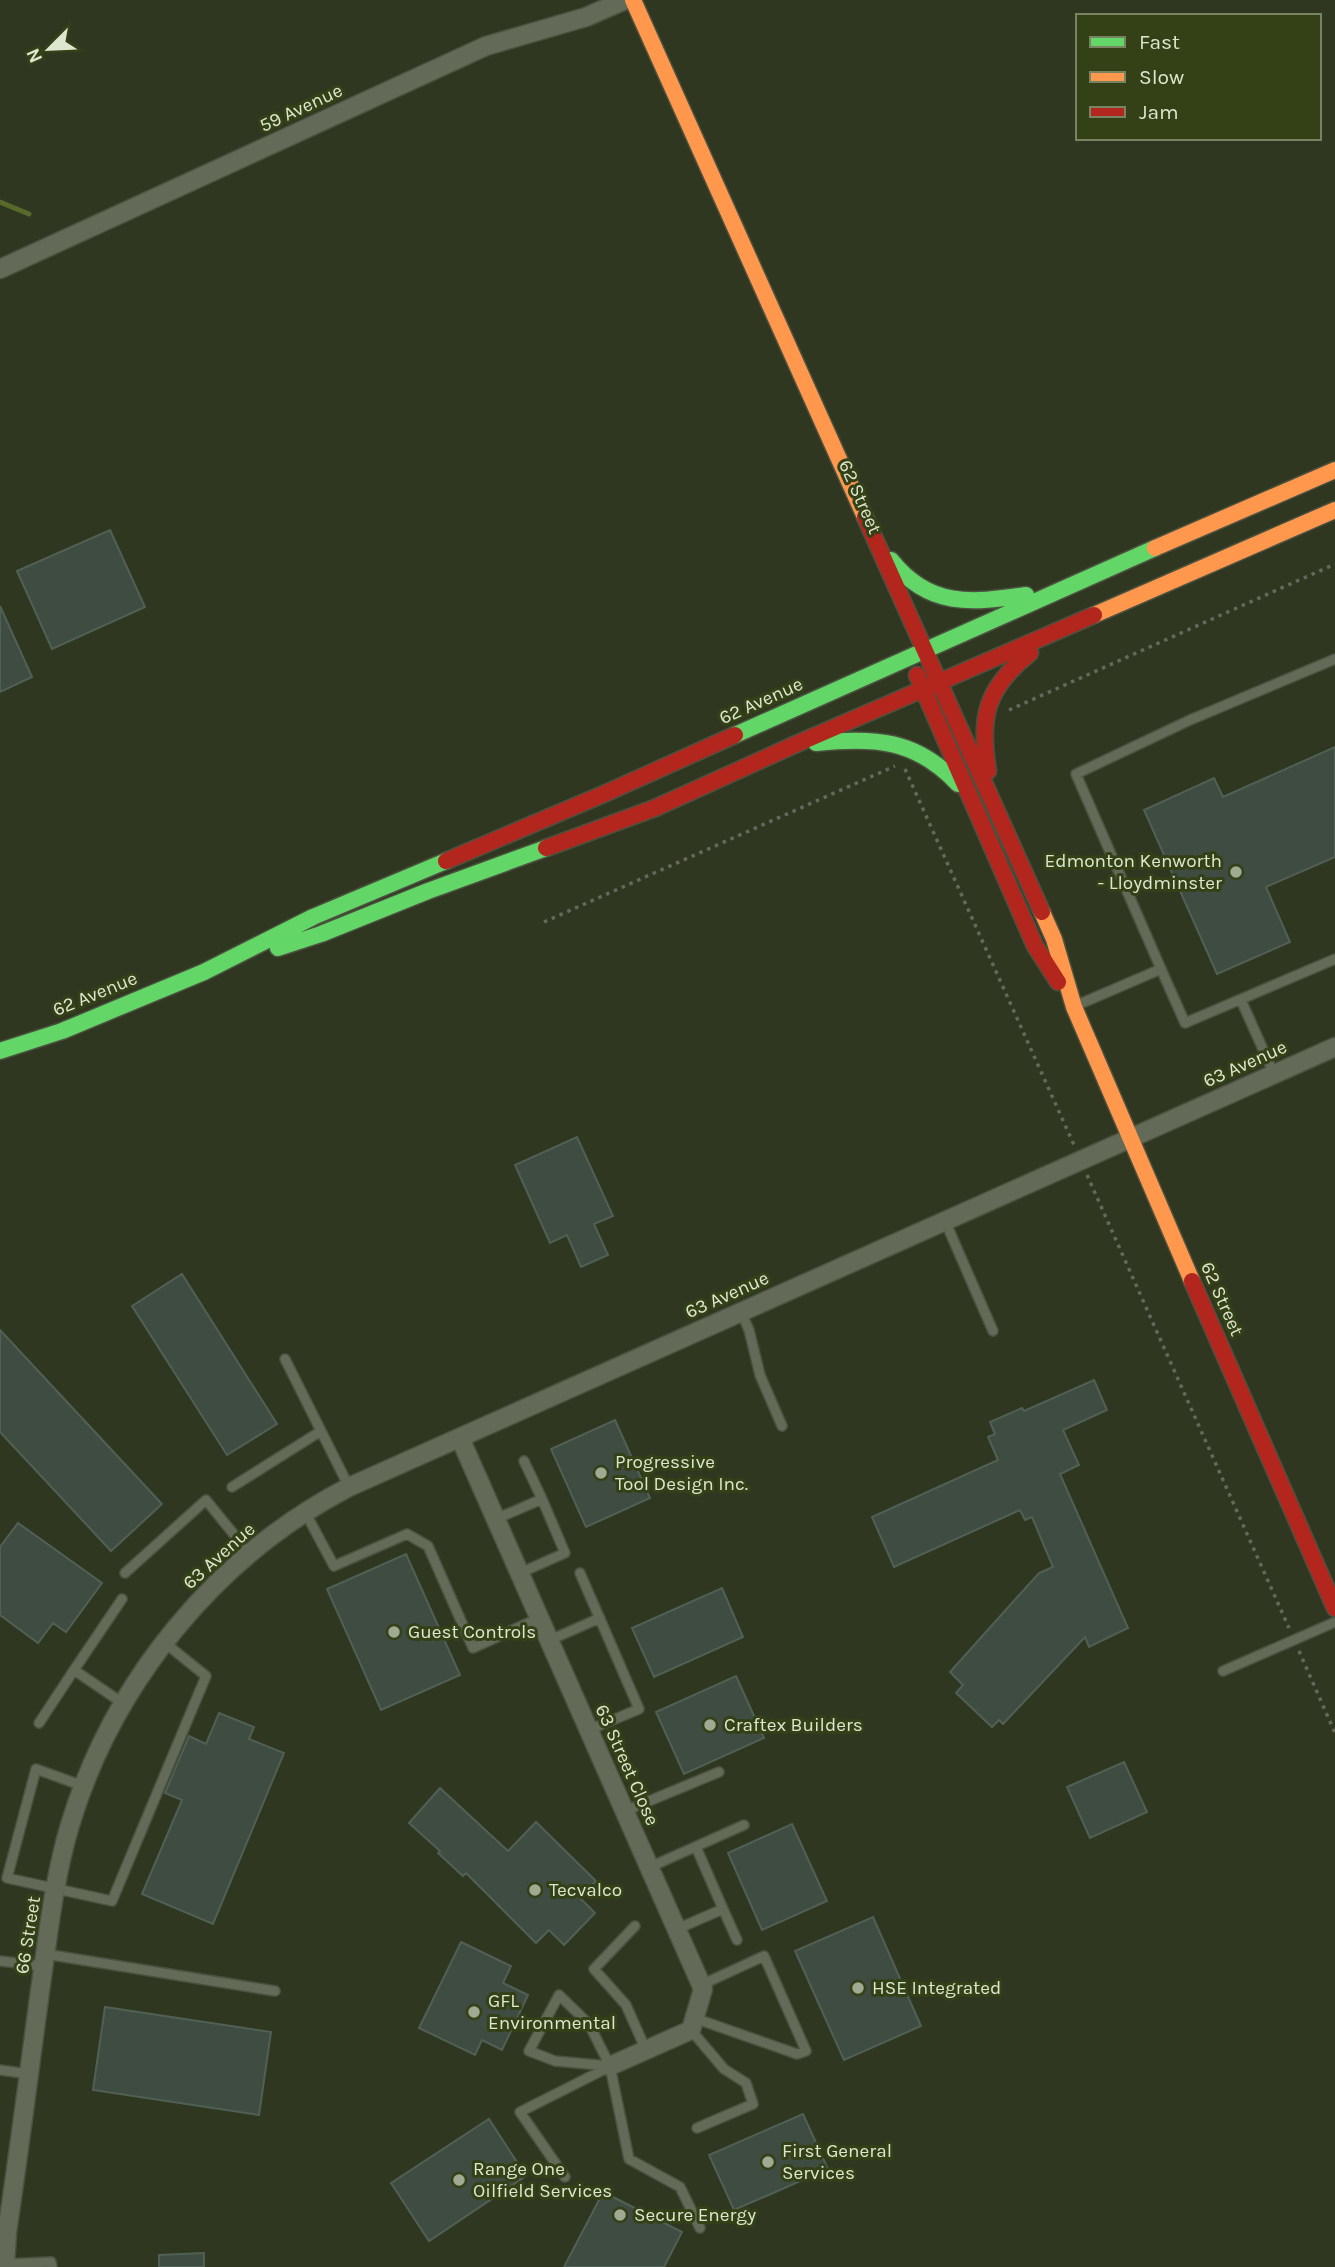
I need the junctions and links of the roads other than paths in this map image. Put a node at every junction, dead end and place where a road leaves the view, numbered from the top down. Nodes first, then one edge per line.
1 (623, 1) edge
2 (651, 79) dead end
3 (0, 269) edge
4 (1335, 470) edge
5 (1335, 510) edge
6 (863, 516) junction
7 (1055, 591) junction
8 (1065, 629) junction
9 (924, 649) junction
10 (906, 651) junction
11 (1335, 659) edge
12 (940, 683) junction
13 (923, 690) junction
14 (794, 745) junction
15 (972, 803) junction
16 (999, 816) junction
17 (1335, 959) edge
18 (1161, 969) junction
19 (204, 972) junction
20 (1241, 1000) junction
21 (1074, 1007) junction
22 (1335, 1047) edge
23 (0, 1051) edge
24 (1274, 1074) junction
25 (1129, 1138) junction
26 (945, 1221) junction
27 (741, 1312) junction
28 (993, 1331) dead end
29 (285, 1359) dead end
30 (782, 1426) dead end
31 (321, 1431) junction
32 (460, 1438) junction
33 (524, 1461) dead end
34 (232, 1487) dead end
35 (349, 1488) junction
36 (542, 1499) junction
37 (305, 1512) junction
38 (496, 1520) junction
39 (249, 1553) junction
40 (125, 1573) dead end
41 (520, 1573) junction
42 (580, 1573) dead end
43 (122, 1599) dead end
44 (1335, 1608) edge
45 (539, 1618) junction
46 (600, 1618) junction
47 (1335, 1622) edge
48 (168, 1639) junction
49 (550, 1640) junction
50 (74, 1670) junction
51 (1223, 1671) dead end
52 (124, 1704) junction
53 (39, 1723) dead end
54 (589, 1730) junction
55 (719, 1772) dead end
56 (83, 1786) junction
57 (625, 1811) junction
58 (744, 1825) dead end
59 (696, 1847) junction
60 (649, 1867) junction
61 (57, 1888) junction
62 (723, 1909) junction
63 (635, 1926) dead end
64 (677, 1929) junction
65 (737, 1940) dead end
66 (45, 1960) junction
67 (0, 1961) edge
68 (701, 1985) junction
69 (275, 1991) dead end
70 (693, 2024) junction
71 (646, 2050) junction
72 (610, 2066) junction
73 (0, 2070) edge
74 (29, 2074) junction
75 (697, 2128) dead end
76 (565, 2177) dead end
77 (700, 2228) dead end
78 (5, 2265) edge
79 (52, 2267) edge

1 - 2 main road
1 - 3 street, 59 Avenue
1 - 6 main road, 62 Street
4 - 7 main road, 62 Avenue
5 - 8 main road, 62 Avenue
6 - 7 main road
6 - 9 main road, 62 Street
7 - 9 main road, 62 Avenue
8 - 12 main road, 62 Avenue
8 - 16 main road
9 - 10 main road, 62 Avenue
9 - 12 main road, 62 Street
10 - 13 main road, 62 Street
10 - 19 main road, 62 Avenue
11 - 18 lane
12 - 13 main road, 62 Avenue
12 - 16 main road, 62 Street
13 - 14 main road, 62 Avenue
13 - 15 main road, 62 Street
14 - 15 main road
14 - 19 main road, 62 Avenue
15 - 21 main road, 62 Street
16 - 21 main road, 62 Street
17 - 20 lane
18 - 20 lane
18 - 21 lane
19 - 23 main road, 62 Avenue
20 - 24 lane
21 - 25 main road, 62 Street
22 - 24 street, 63 Avenue
24 - 25 street, 63 Avenue
25 - 26 street, 63 Avenue
25 - 44 main road, 62 Street
26 - 27 street, 63 Avenue
26 - 28 lane
27 - 30 lane
27 - 32 street, 63 Avenue
29 - 31 lane
31 - 34 lane
31 - 35 lane
32 - 35 street, 63 Avenue
32 - 38 street, 63 Street Close
33 - 36 lane
35 - 37 street, 63 Avenue
36 - 38 lane
36 - 41 lane
37 - 39 street, 63 Avenue
37 - 45 lane
38 - 41 street, 63 Street Close
39 - 40 lane
39 - 48 street, 63 Avenue
41 - 45 street, 63 Street Close
42 - 46 lane
43 - 50 lane
45 - 49 street, 63 Street Close
46 - 49 lane
46 - 54 lane
47 - 51 lane
48 - 52 street, 66 Street
48 - 61 lane
49 - 54 street, 63 Street Close
50 - 52 lane
50 - 53 lane
52 - 56 street, 66 Street
54 - 57 street, 63 Street Close
55 - 57 lane
56 - 61 street, 66 Street
56 - 61 lane
57 - 60 street, 63 Street Close
58 - 59 lane
59 - 60 lane
59 - 62 lane
60 - 64 street, 63 Street Close
61 - 66 street, 66 Street
62 - 64 lane
62 - 65 lane
63 - 71 lane
64 - 68 street, 63 Street Close
66 - 67 lane
66 - 69 lane
66 - 74 street, 66 Street
68 - 70 street
68 - 70 lane
70 - 71 street
70 - 75 lane
71 - 72 street
72 - 72 lane
72 - 76 lane
72 - 77 lane
73 - 74 lane
74 - 78 street, 66 Street
78 - 79 lane

